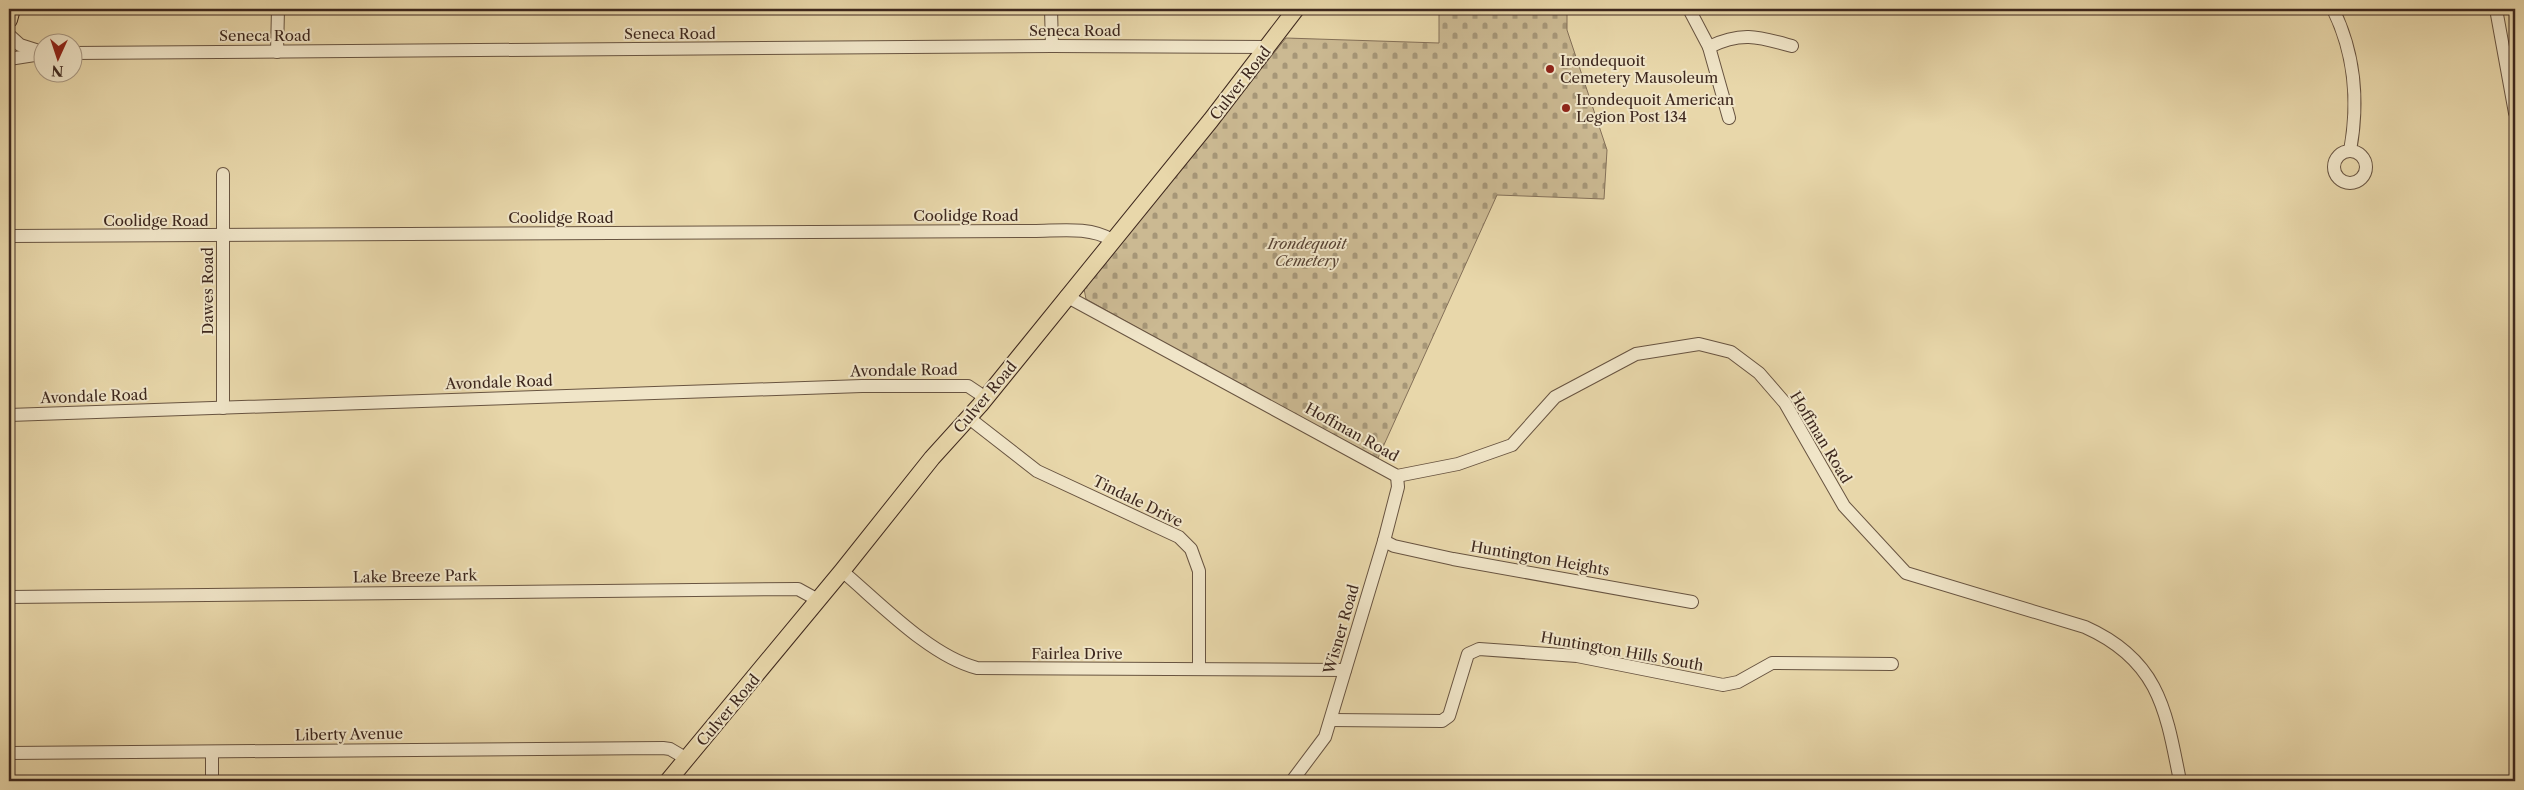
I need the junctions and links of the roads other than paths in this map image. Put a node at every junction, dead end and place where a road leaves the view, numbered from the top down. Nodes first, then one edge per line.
1 (12, 9) edge
2 (278, 9) edge
3 (1051, 9) edge
4 (1296, 9) edge
5 (1689, 9) edge
6 (2333, 9) edge
7 (2496, 9) edge
8 (9, 20) edge
9 (9, 35) edge
10 (1052, 46) junction
11 (1792, 46) dead end
12 (1268, 47) junction
13 (1709, 47) junction
14 (32, 49) edge
15 (277, 52) junction
16 (82, 53) edge
17 (32, 55) edge
18 (9, 59) edge
19 (2515, 113) edge
20 (1729, 118) dead end
21 (2350, 150) dead end
22 (223, 174) dead end
23 (9, 236) edge
24 (223, 236) junction
25 (1112, 240) junction
26 (1066, 296) junction
27 (986, 398) junction
28 (223, 408) junction
29 (9, 415) edge
30 (969, 418) junction
31 (1397, 476) junction
32 (1384, 541) junction
33 (842, 571) junction
34 (9, 597) edge
35 (818, 600) junction
36 (1692, 602) dead end
37 (1892, 664) dead end
38 (1199, 669) junction
39 (1346, 670) junction
40 (1330, 720) junction
41 (212, 752) junction
42 (9, 753) edge
43 (687, 759) junction
44 (212, 781) edge
45 (668, 781) edge
46 (1292, 781) edge
47 (2180, 781) edge

1 - 8 main road
2 - 15 street
3 - 10 street
4 - 12 main road, Culver Road
5 - 13 street
6 - 21 street
7 - 19 street
9 - 14 street
10 - 12 street, Seneca Road
10 - 15 street, Seneca Road
11 - 13 street
12 - 25 main road, Culver Road
13 - 20 street
15 - 16 street, Seneca Road
17 - 18 street
22 - 24 street, Dawes Road
23 - 24 street, Coolidge Road
24 - 25 street, Coolidge Road
24 - 28 street, Dawes Road
25 - 26 main road, Culver Road
26 - 27 main road, Culver Road
26 - 31 street, Hoffman Road
27 - 28 street, Avondale Road
27 - 30 main road, Culver Road
28 - 29 street, Avondale Road
30 - 33 main road, Culver Road
30 - 38 street, Tindale Drive
31 - 32 street, Wisner Road
31 - 47 street, Hoffman Road
32 - 36 street, Huntington Heights
32 - 39 street, Wisner Road
33 - 35 main road, Culver Road
33 - 38 street, Fairlea Drive
34 - 35 street, Lake Breeze Park
35 - 43 main road, Culver Road
37 - 40 street, Huntington Hills South
38 - 39 street, Fairlea Drive
39 - 40 street, Wisner Road
40 - 46 street, Wisner Road
41 - 42 street, Liberty Avenue
41 - 43 street, Liberty Avenue
41 - 44 street
43 - 45 main road, Culver Road

